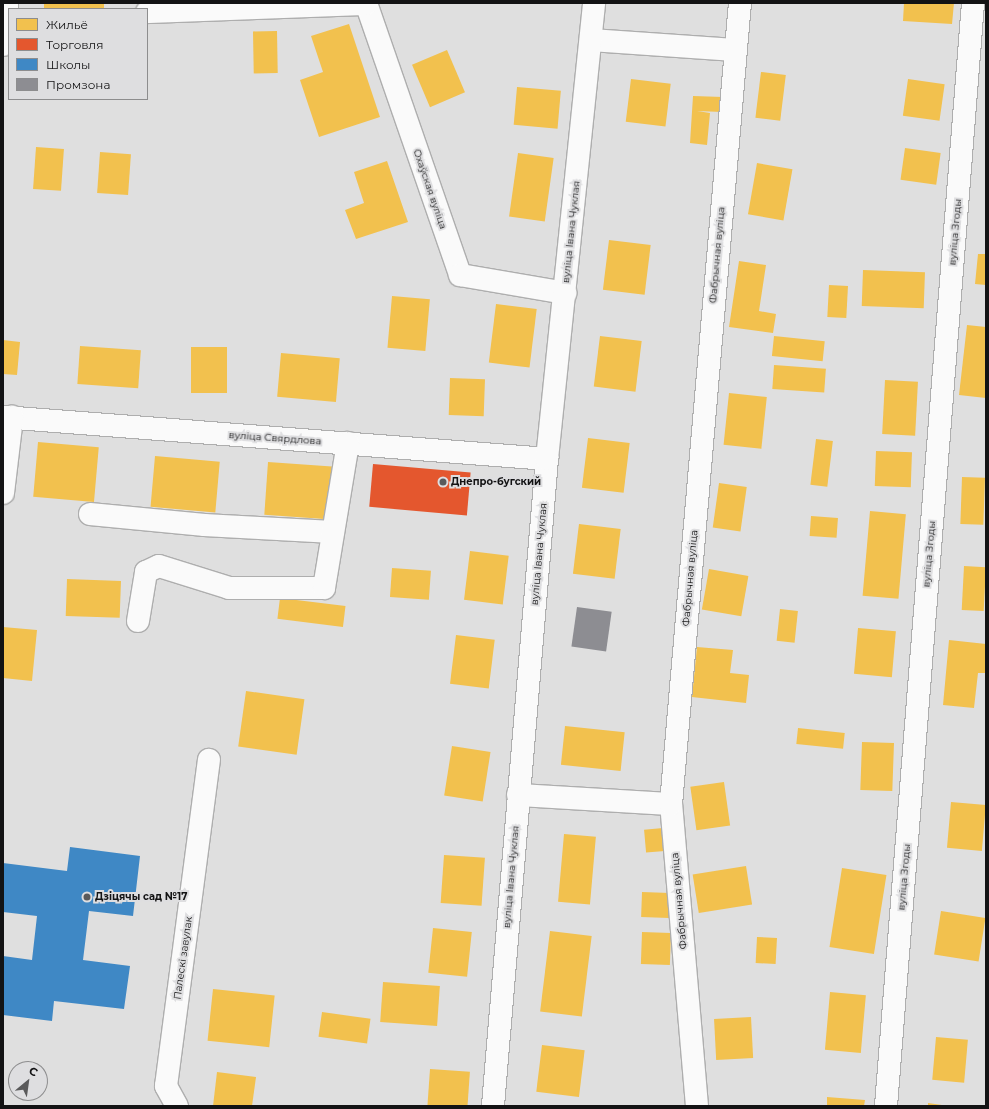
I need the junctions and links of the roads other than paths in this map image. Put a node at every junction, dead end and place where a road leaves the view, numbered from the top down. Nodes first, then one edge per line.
1 (7, 3) edge
2 (594, 3) edge
3 (740, 3) edge
4 (973, 3) edge
5 (366, 4) edge
6 (148, 12) edge
7 (591, 40) junction
8 (3, 45) edge
9 (735, 50) junction
10 (565, 293) junction
11 (8, 417) edge
12 (348, 443) junction
13 (547, 458) junction
14 (3, 493) edge
15 (90, 514) dead end
16 (333, 532) junction
17 (138, 621) dead end
18 (209, 760) dead end
19 (518, 795) junction
20 (671, 804) junction
21 (178, 1106) edge
22 (493, 1106) edge
23 (697, 1106) edge
24 (886, 1106) edge

1 - 8 street
2 - 7 street, вуліца Івана Чуклая
3 - 9 street, Фабрычная вуліца
4 - 24 street, вуліца Згоды
5 - 6 street
5 - 10 street, Охаўская вуліца
7 - 9 street
7 - 10 street, вуліца Івана Чуклая
9 - 20 street, Фабрычная вуліца
10 - 13 street, вуліца Івана Чуклая
11 - 12 street, вуліца Свярдлова
11 - 14 street
12 - 13 street, вуліца Свярдлова
12 - 16 street
13 - 19 street, вуліца Івана Чуклая
15 - 16 street
16 - 17 street
18 - 21 street, Палескі завулак
19 - 20 street
19 - 22 street, вуліца Івана Чуклая
20 - 23 street, Фабрычная вуліца

